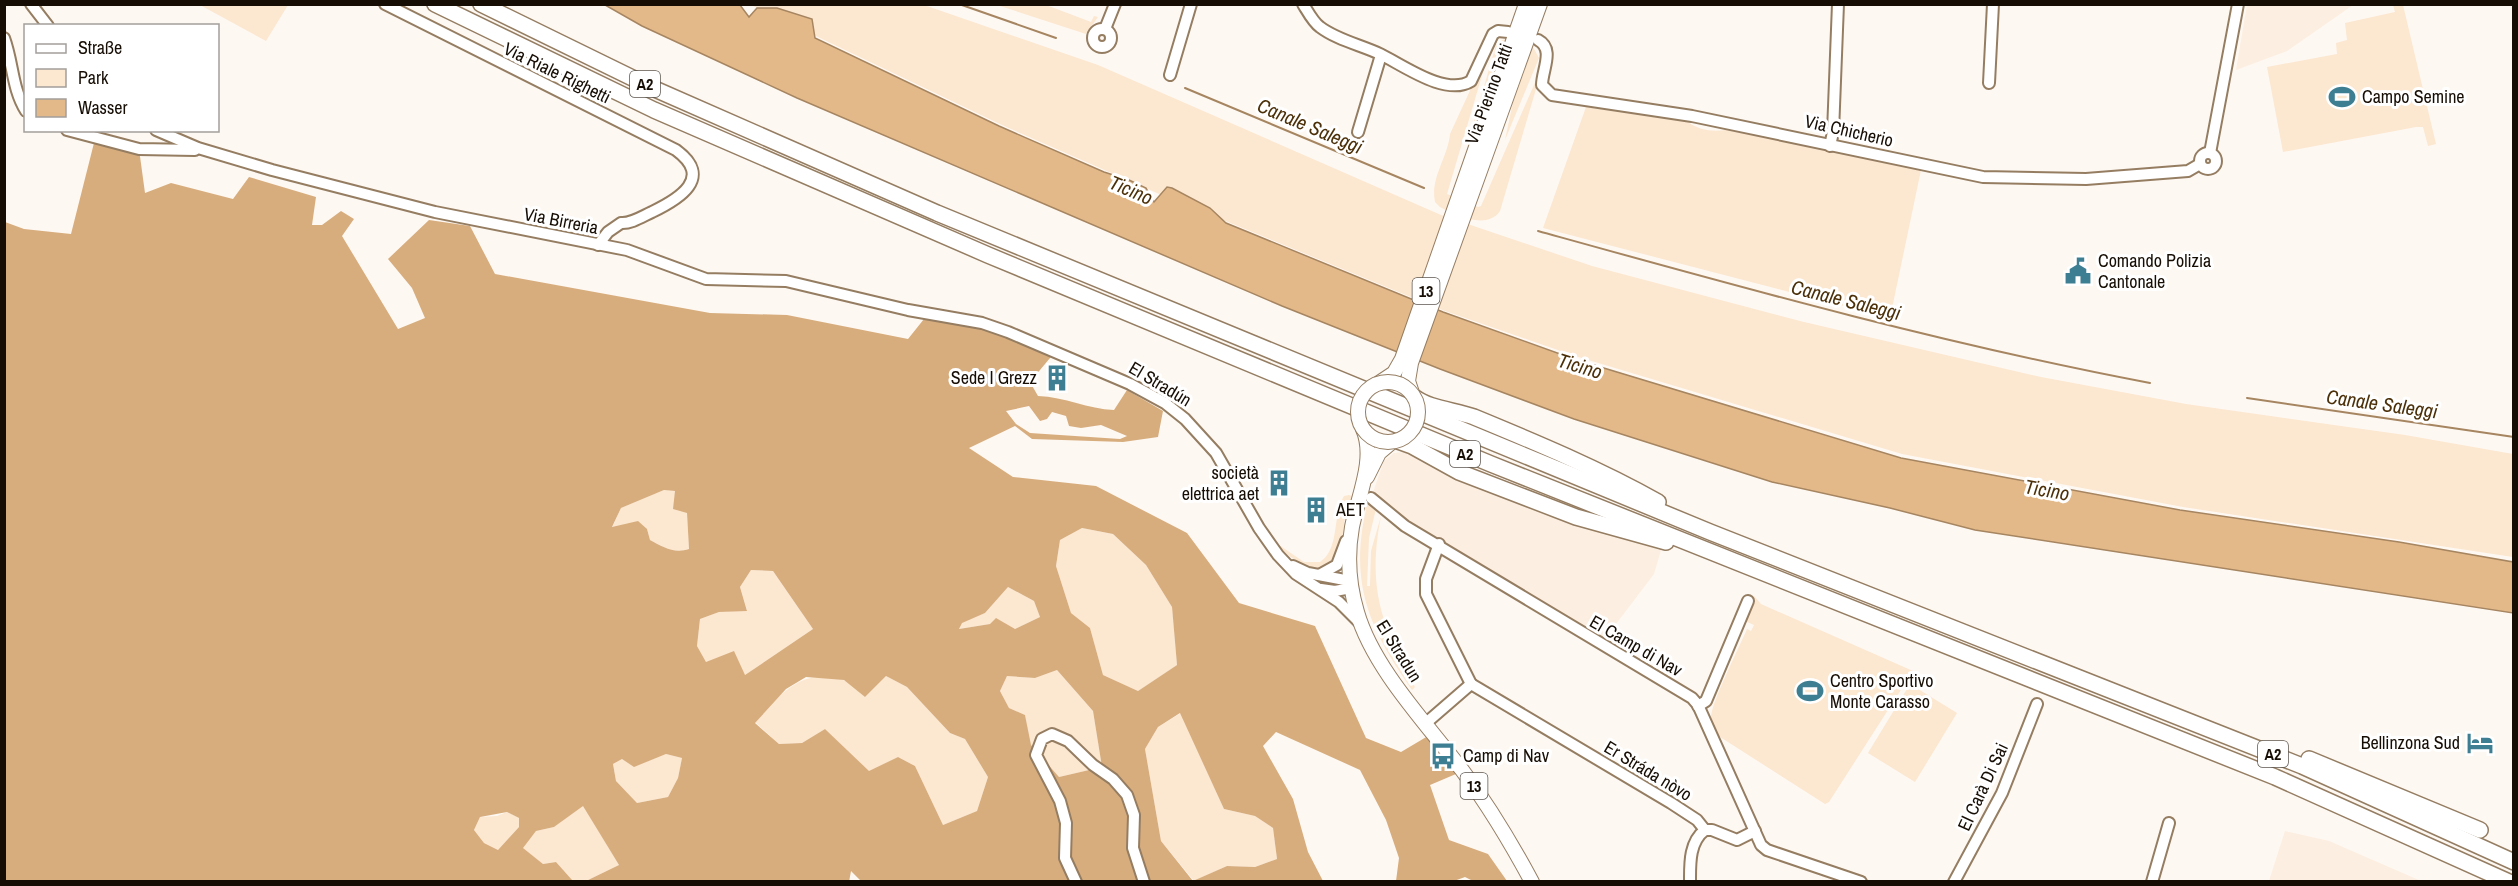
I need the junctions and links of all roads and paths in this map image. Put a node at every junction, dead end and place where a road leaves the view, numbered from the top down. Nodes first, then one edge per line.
1 (31, 4) edge
2 (384, 4) edge
3 (435, 4) edge
4 (481, 4) edge
5 (1115, 4) edge
6 (1191, 4) edge
7 (1303, 4) edge
8 (1526, 4) edge
9 (1540, 4) edge
10 (1838, 4) edge
11 (1993, 4) edge
12 (2238, 4) edge
13 (46, 24) edge
14 (1105, 29) dead end
15 (1508, 32) dead end
16 (4, 38) edge
17 (1538, 40) dead end
18 (1381, 55) junction
19 (1170, 75) dead end
20 (1989, 83) dead end
21 (24, 107) edge
22 (75, 132) edge
23 (161, 132) edge
24 (1358, 132) dead end
25 (1830, 146) junction
26 (198, 148) junction
27 (1467, 193) junction
28 (627, 223) junction
29 (598, 245) junction
30 (614, 248) junction
31 (963, 320) joint
32 (1379, 383) junction
33 (1413, 395) junction
34 (1363, 429) junction
35 (1395, 442) junction
36 (1363, 484) junction
37 (1371, 498) dead end
38 (1356, 511) junction
39 (1710, 532) junction
40 (1438, 544) junction
41 (1278, 555) junction
42 (1744, 563) junction
43 (1319, 575) junction
44 (1351, 585) junction
45 (1312, 586) junction
46 (1748, 602) dead end
47 (1361, 623) junction
48 (1471, 684) junction
49 (2037, 704) dead end
50 (1698, 706) junction
51 (1426, 723) junction
52 (2211, 730) junction
53 (2169, 823) dead end
54 (1704, 830) junction
55 (2480, 830) dead end
56 (1755, 831) junction
57 (2514, 862) edge
58 (2507, 880) edge
59 (1076, 882) edge
60 (1144, 882) edge
61 (1532, 882) edge
62 (1690, 882) edge
63 (1860, 882) edge
64 (1954, 882) edge
65 (2152, 882) edge

1 - 13 street
2 - 28 street, Via Riale Righetti
3 - 42 highway, A2
4 - 39 highway, A2
5 - 14 street
6 - 19 street
7 - 18 street
8 - 27 main road, Via Pierino Tatti / 13
9 - 27 main road, Via Pierino Tatti / 13
10 - 25 street
11 - 20 street
12 - 25 street, Via Chicherio
15 - 18 street
16 - 21 street
17 - 25 street, Via Chicherio
18 - 24 street
22 - 26 street
23 - 26 street, Via Birreria
26 - 29 street, Via Birreria
27 - 32 main road, 13
27 - 33 main road, 13
28 - 29 street, Via Riale Righetti
28 - 30 street
29 - 30 street, Via Birreria
30 - 31 street, Via Birreria
31 - 41 street, El Stradún
32 - 33 main road, bridge
32 - 34 main road, bridge
33 - 35 main road, bridge
33 - 39 highway
34 - 35 main road, bridge
34 - 36 main road, 13
35 - 36 main road, 13
35 - 42 highway
36 - 38 main road, 13
37 - 40 street, El Camp di Nav
38 - 43 street
38 - 44 main road, 13
39 - 52 highway, A2
40 - 48 street
40 - 50 street, El Camp di Nav
41 - 43 street
41 - 45 street, El Stradun
42 - 58 highway, A2
43 - 44 street
44 - 45 street
44 - 47 main road, El Stradun / 13
45 - 47 street, El Stradun
46 - 50 street
47 - 51 main road, El Stradun / 13
48 - 51 street
48 - 54 street, Er Stráda nòvo
49 - 64 street, El Carà Di Sai
50 - 56 street, El Camp di Nav
51 - 61 main road, 13
52 - 55 highway, A2
52 - 57 highway, A2
53 - 65 street
54 - 56 street, Er Stráda nòvo
54 - 62 street
56 - 63 street
59 - 60 street

